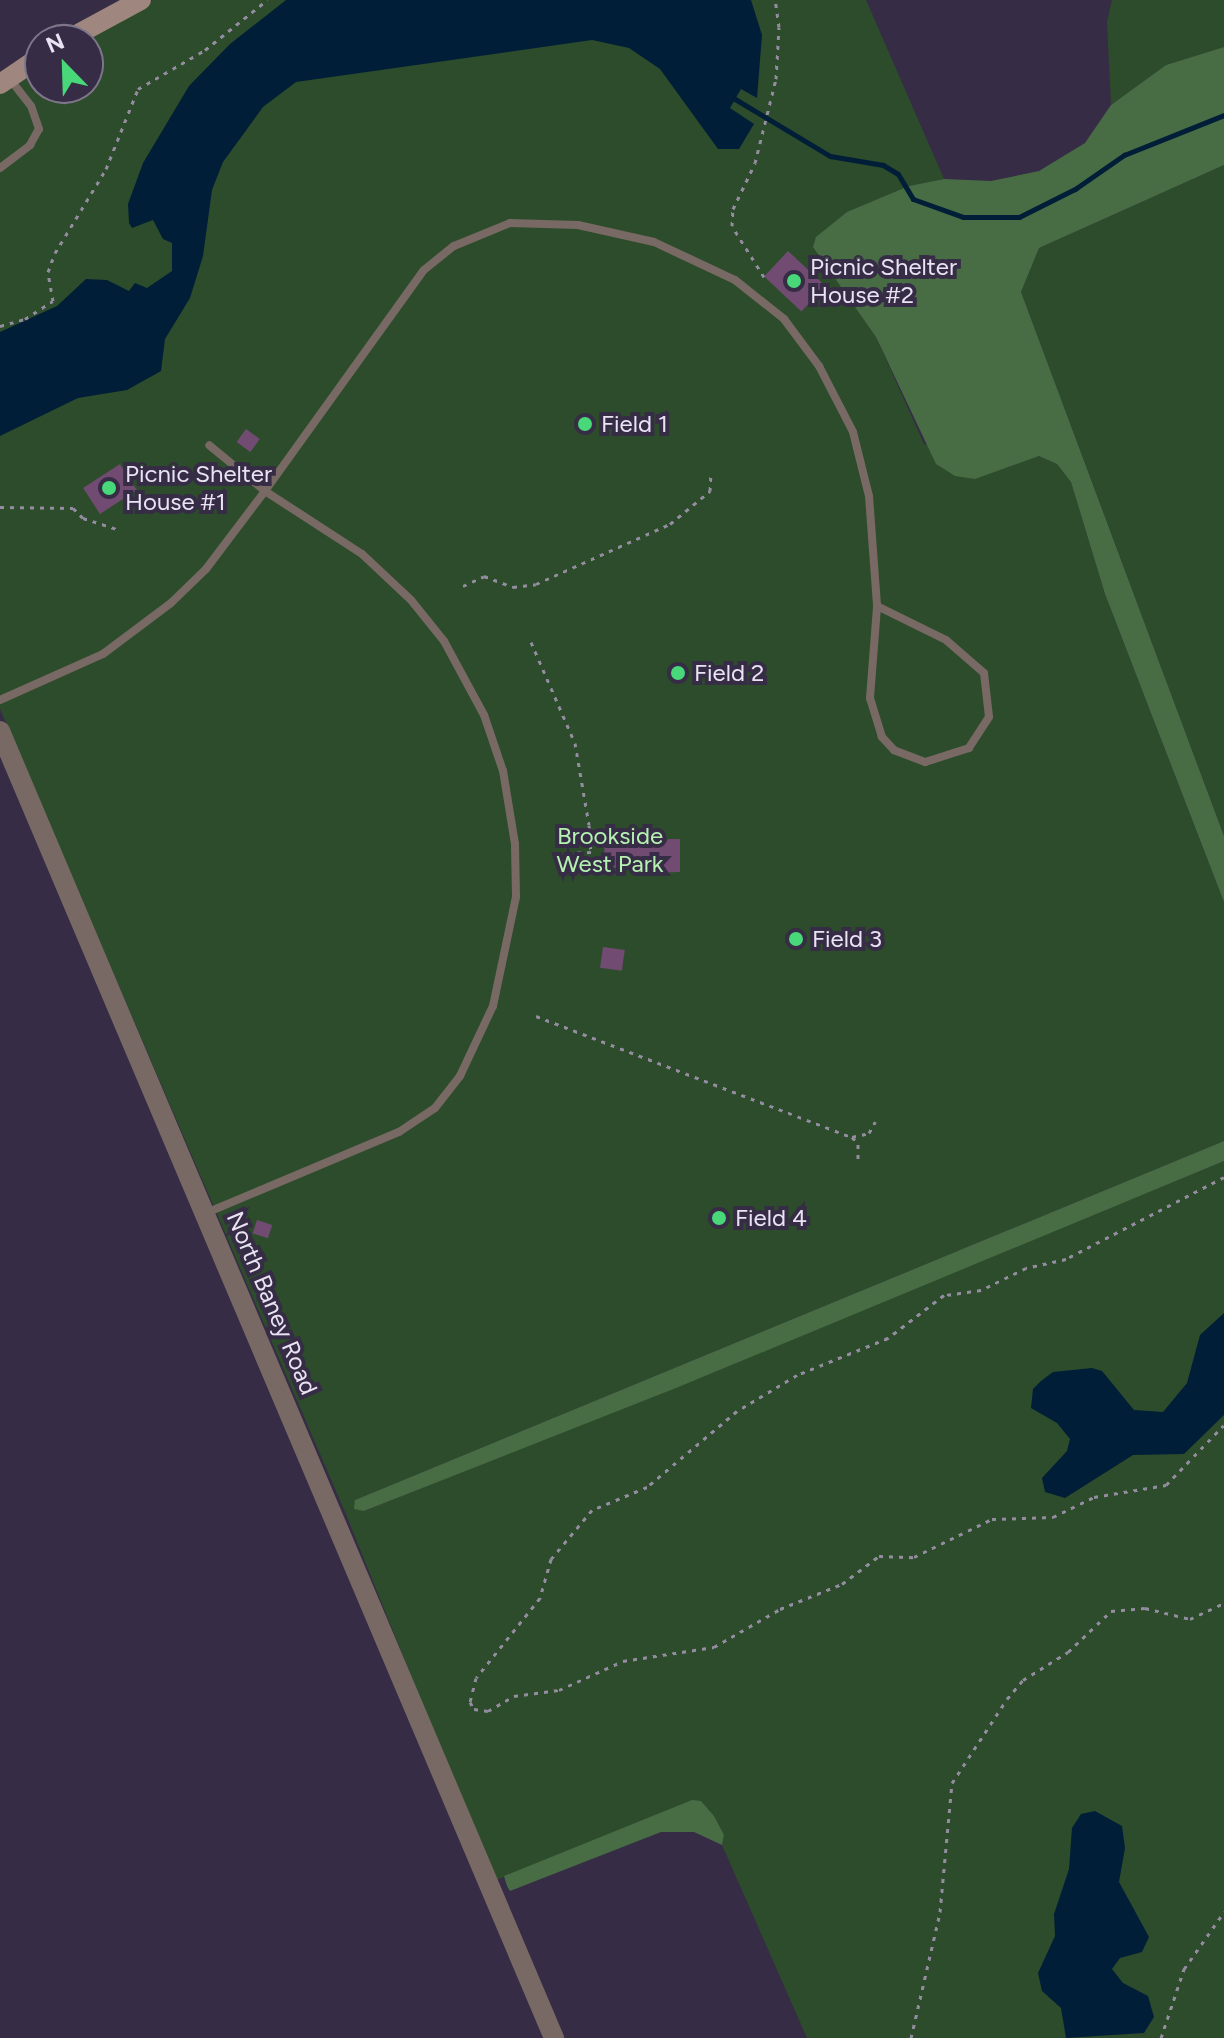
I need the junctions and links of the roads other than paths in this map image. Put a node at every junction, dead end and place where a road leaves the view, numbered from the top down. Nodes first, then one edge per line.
1 (141, 0) edge
2 (97, 24) edge
3 (24, 68) edge
4 (5, 81) edge
5 (0, 168) edge
6 (209, 445) dead end
7 (265, 491) junction
8 (877, 606) junction
9 (0, 700) edge
10 (0, 731) edge
11 (206, 1213) junction
12 (554, 2038) edge

1 - 2 main road
3 - 4 main road
4 - 5 lane
6 - 7 lane
7 - 8 lane
7 - 9 lane
7 - 11 lane
8 - 8 lane
10 - 11 street, North Baney Road
11 - 12 street, North Baney Road

